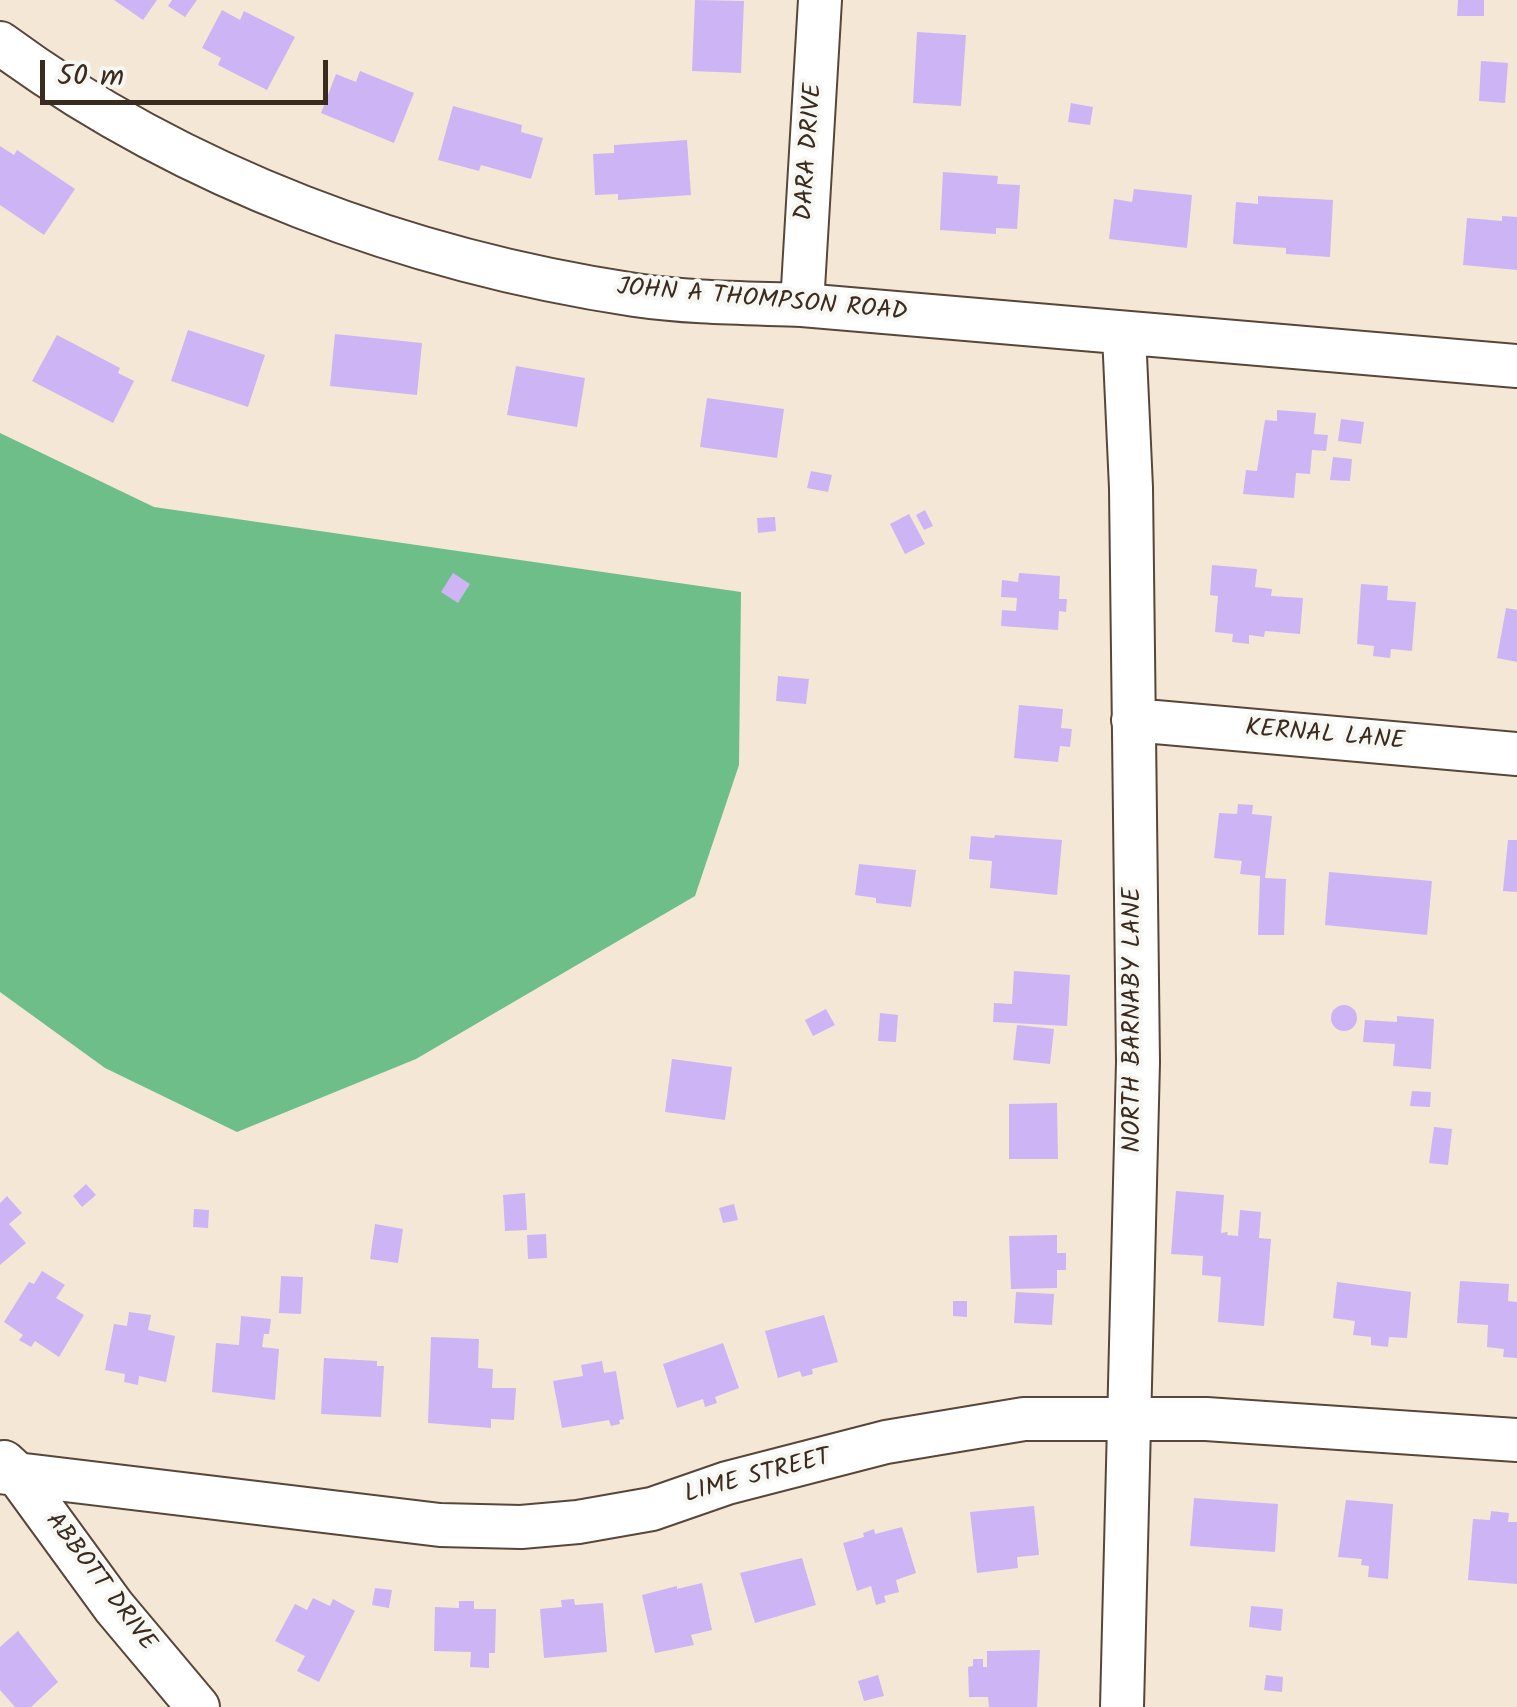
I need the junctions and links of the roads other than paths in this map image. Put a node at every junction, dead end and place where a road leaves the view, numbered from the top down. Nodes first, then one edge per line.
1 (820, 0) edge
2 (0, 42) edge
3 (802, 305) junction
4 (1124, 334) junction
5 (1517, 366) edge
6 (1133, 720) junction
7 (1517, 754) edge
8 (1132, 1421) junction
9 (1517, 1440) edge
10 (6, 1468) edge
11 (198, 1707) edge
12 (1122, 1707) edge

1 - 3 street, DARA DRIVE
2 - 3 street, JOHN A THOMPSON ROAD
3 - 4 street, JOHN A THOMPSON ROAD
4 - 5 street, JOHN A THOMPSON ROAD
4 - 6 street, NORTH BARNABY LANE
6 - 7 street, KERNAL LANE
6 - 8 street, NORTH BARNABY LANE
8 - 9 street, LIME STREET
8 - 10 street, LIME STREET
8 - 12 street, NORTH BARNABY LANE
10 - 11 street, ABBOTT DRIVE

